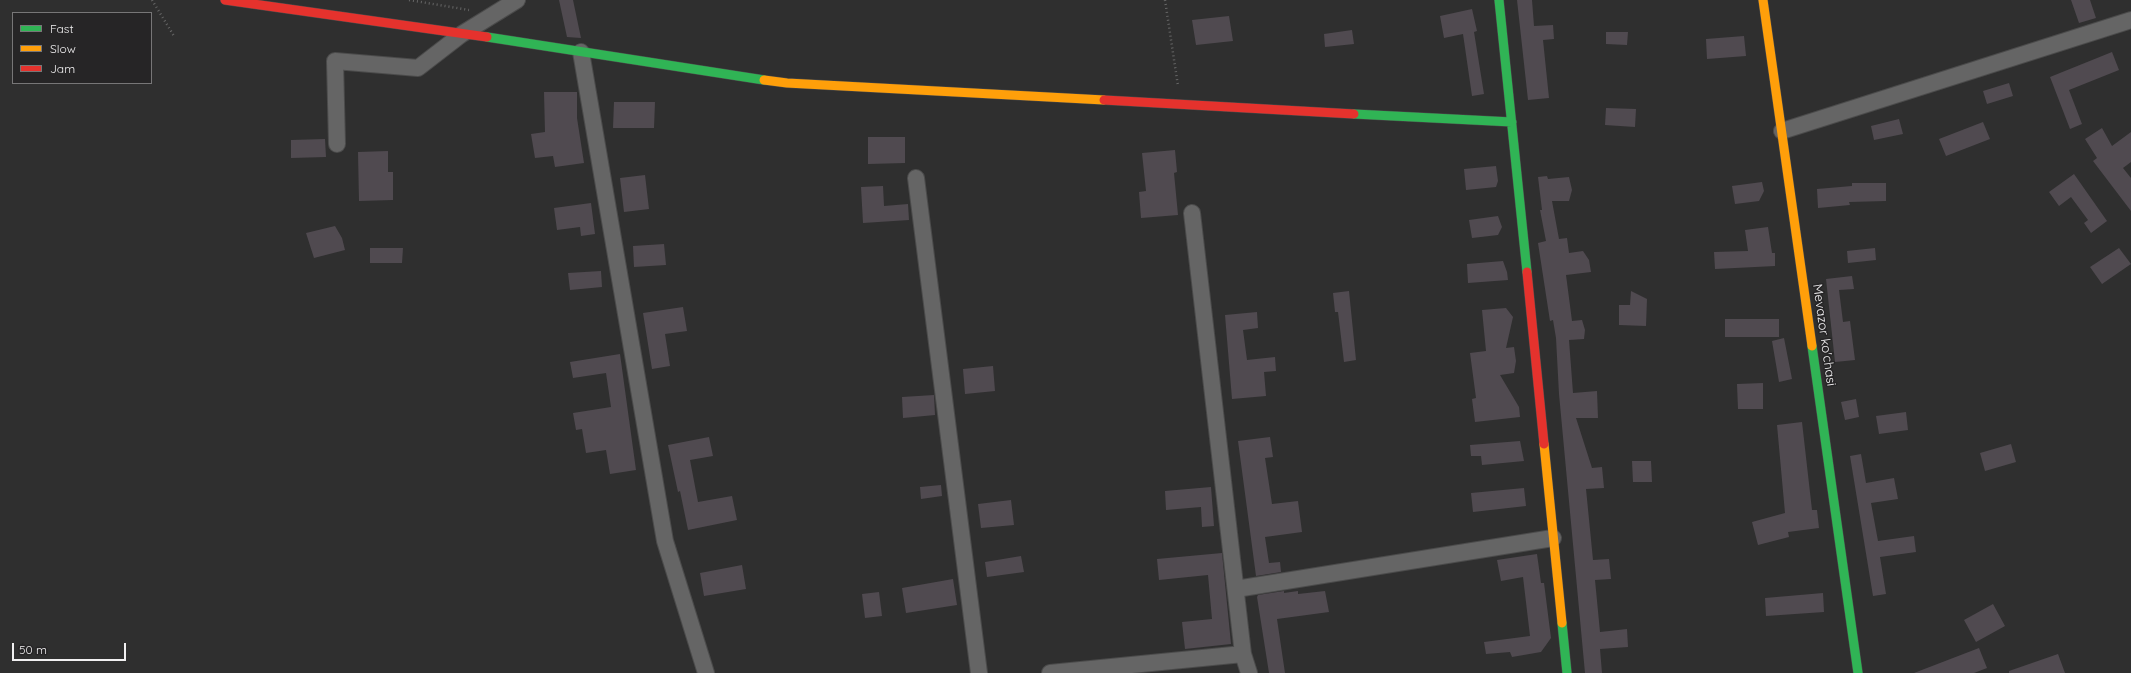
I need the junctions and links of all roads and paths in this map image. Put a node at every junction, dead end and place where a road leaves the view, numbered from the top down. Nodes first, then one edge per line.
1 (152, 0) edge
2 (225, 0) edge
3 (409, 0) edge
4 (517, 0) edge
5 (1164, 0) edge
6 (1499, 0) edge
7 (1763, 0) edge
8 (493, 14) junction
9 (2131, 20) edge
10 (462, 34) junction
11 (174, 36) dead end
12 (582, 52) junction
13 (1181, 104) junction
14 (1512, 122) junction
15 (1782, 130) junction
16 (337, 144) dead end
17 (916, 178) dead end
18 (1192, 213) dead end
19 (1553, 538) junction
20 (1236, 589) junction
21 (1243, 654) junction
22 (706, 673) edge
23 (979, 673) edge
24 (1050, 673) edge
25 (1248, 673) edge
26 (1568, 673) edge
27 (1858, 673) edge

1 - 11 path
2 - 10 street
3 - 8 path
4 - 8 street
5 - 13 path
6 - 14 street
7 - 15 street, Mevazor ko'chasi
8 - 10 street
9 - 15 street
10 - 12 street
10 - 16 street
12 - 13 street
12 - 22 street
13 - 14 street
14 - 19 street
15 - 27 street, Mevazor ko'chasi
17 - 23 street
18 - 20 street
19 - 20 street
19 - 26 street
20 - 21 street
21 - 24 street
21 - 25 street

